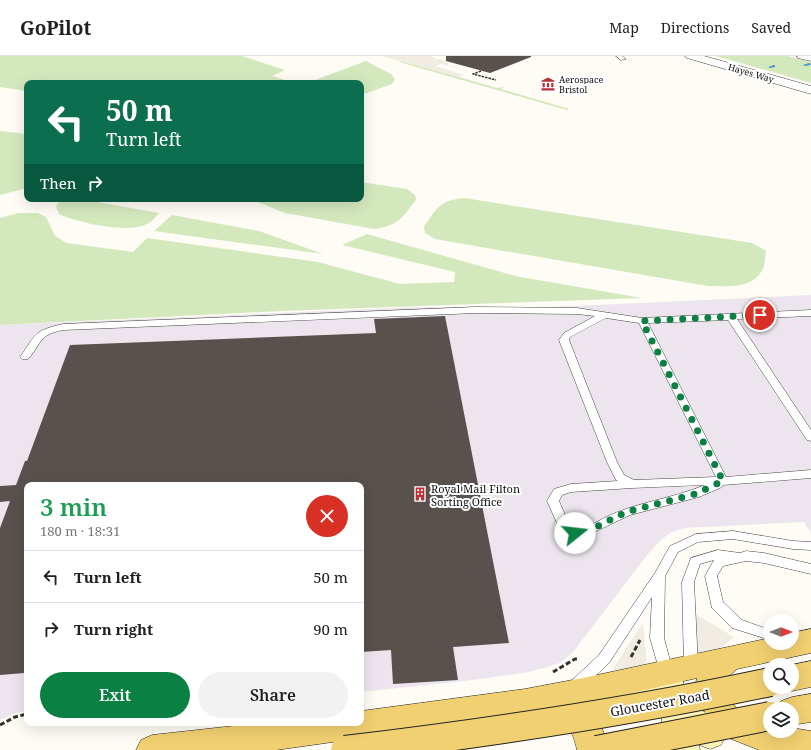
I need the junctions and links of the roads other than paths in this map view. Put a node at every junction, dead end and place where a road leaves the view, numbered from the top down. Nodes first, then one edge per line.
1 (691, 56) edge
2 (709, 56) edge
3 (802, 56) edge
4 (811, 58) edge
5 (811, 84) edge
6 (811, 90) edge
7 (807, 313) edge
8 (605, 314) junction
9 (731, 317) junction
10 (642, 321) junction
11 (811, 323) edge
12 (25, 357) dead end
13 (811, 438) edge
14 (811, 474) edge
15 (723, 481) junction
16 (632, 484) junction
17 (811, 546) edge
18 (746, 556) junction
19 (811, 569) edge
20 (659, 576) junction
21 (763, 633) edge
22 (803, 641) edge
23 (730, 658) junction
24 (679, 669) junction
25 (811, 674) edge
26 (799, 677) edge
27 (763, 683) edge
28 (565, 695) junction
29 (525, 702) junction
30 (675, 706) junction
31 (811, 708) edge
32 (799, 711) edge
33 (763, 717) edge
34 (364, 725) edge
35 (354, 726) edge
36 (704, 741) edge
37 (804, 746) edge
38 (152, 750) edge
39 (344, 750) edge
40 (593, 750) edge
41 (597, 750) edge

1 - 6 street, Hayes Way
2 - 5 street, Hayes Way
3 - 4 street
7 - 9 lane
7 - 11 lane
8 - 10 lane
8 - 12 lane
8 - 16 lane
9 - 10 lane
9 - 13 lane
10 - 15 lane
14 - 15 lane
15 - 16 lane
15 - 16 lane
17 - 20 lane
18 - 19 lane
18 - 21 lane
18 - 24 lane
20 - 24 lane
20 - 28 lane
22 - 23 main road
23 - 24 main road
23 - 37 main road
24 - 28 main road
24 - 30 main road
24 - 36 main road
25 - 26 main road
27 - 39 main road, Gloucester Road, bridge
28 - 29 main road
28 - 30 main road
29 - 34 main road
29 - 40 main road
30 - 36 main road
31 - 32 main road
33 - 41 main road, bridge
35 - 38 main road
36 - 37 main road

